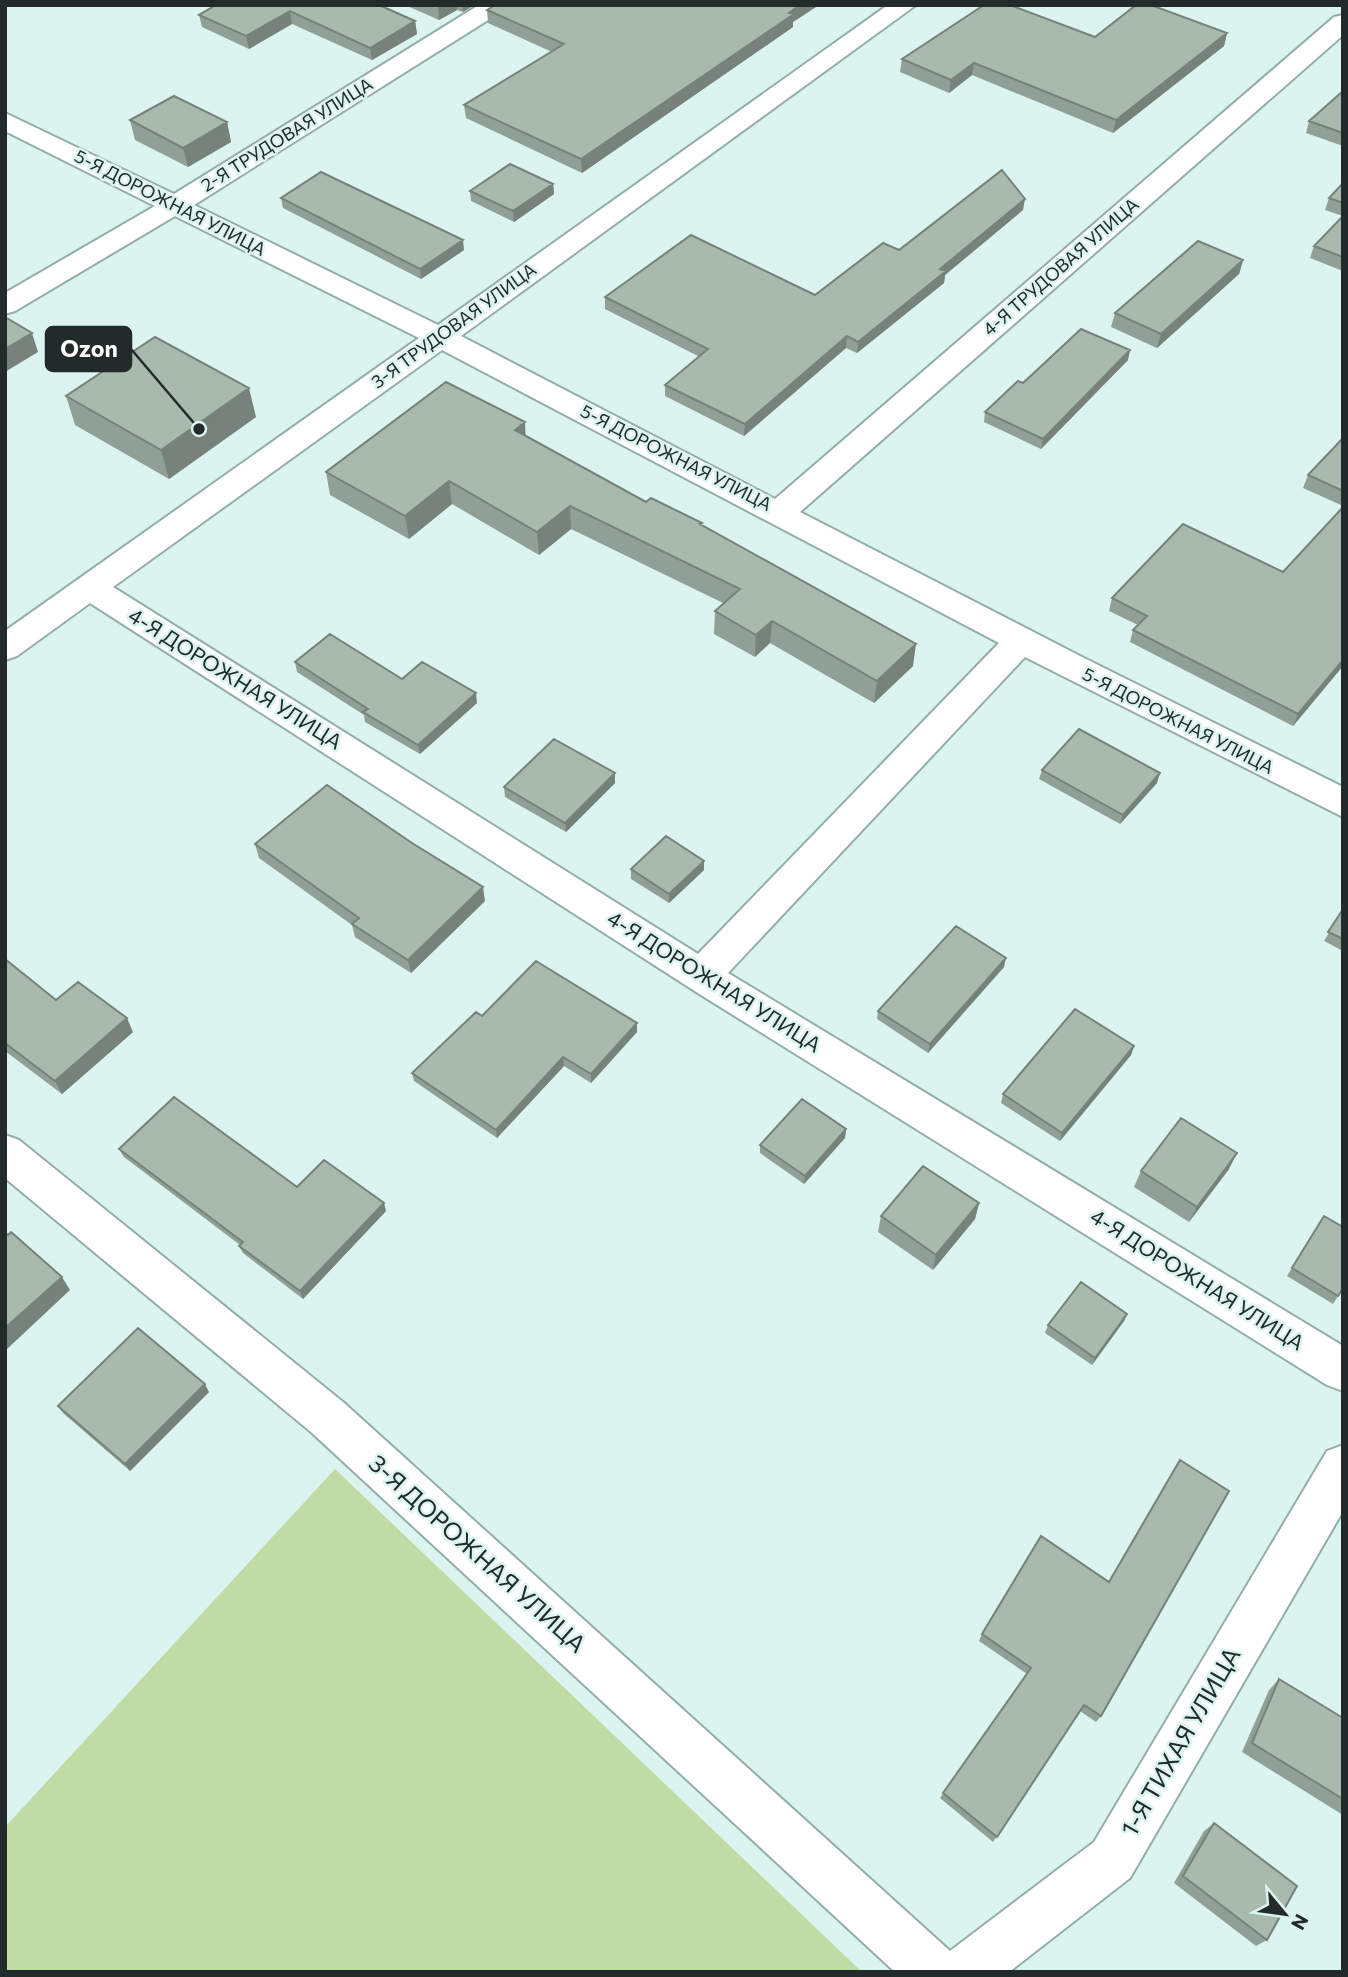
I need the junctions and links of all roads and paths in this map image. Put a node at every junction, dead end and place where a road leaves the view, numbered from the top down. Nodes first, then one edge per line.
1 (496, 5) edge
2 (904, 5) edge
3 (1343, 22) edge
4 (5, 121) edge
5 (175, 205) junction
6 (5, 305) edge
7 (440, 337) junction
8 (780, 512) junction
9 (90, 588) junction
10 (1022, 640) junction
11 (5, 648) edge
12 (1337, 790) edge
13 (702, 975) junction
14 (5, 1153) edge
15 (1343, 1370) edge
16 (1343, 1467) edge
17 (934, 1972) edge
18 (967, 1972) edge

1 - 5 street, 2-Я ТРУДОВАЯ УЛИЦА
2 - 7 street, 3-Я ТРУДОВАЯ УЛИЦА
3 - 8 street, 4-Я ТРУДОВАЯ УЛИЦА
4 - 5 street, 5-Я ДОРОЖНАЯ УЛИЦА
5 - 6 street, 2-Я ТРУДОВАЯ УЛИЦА
5 - 7 street, 5-Я ДОРОЖНАЯ УЛИЦА
7 - 8 street, 5-Я ДОРОЖНАЯ УЛИЦА
7 - 9 street, 3-Я ТРУДОВАЯ УЛИЦА
8 - 10 street, 5-Я ДОРОЖНАЯ УЛИЦА
9 - 11 street, 3-Я ТРУДОВАЯ УЛИЦА
9 - 13 street, 4-Я ДОРОЖНАЯ УЛИЦА
10 - 12 street, 5-Я ДОРОЖНАЯ УЛИЦА
10 - 13 street
13 - 15 street, 4-Я ДОРОЖНАЯ УЛИЦА
14 - 17 street, 3-Я ДОРОЖНАЯ УЛИЦА
16 - 18 street, 1-Я ТИХАЯ УЛИЦА

